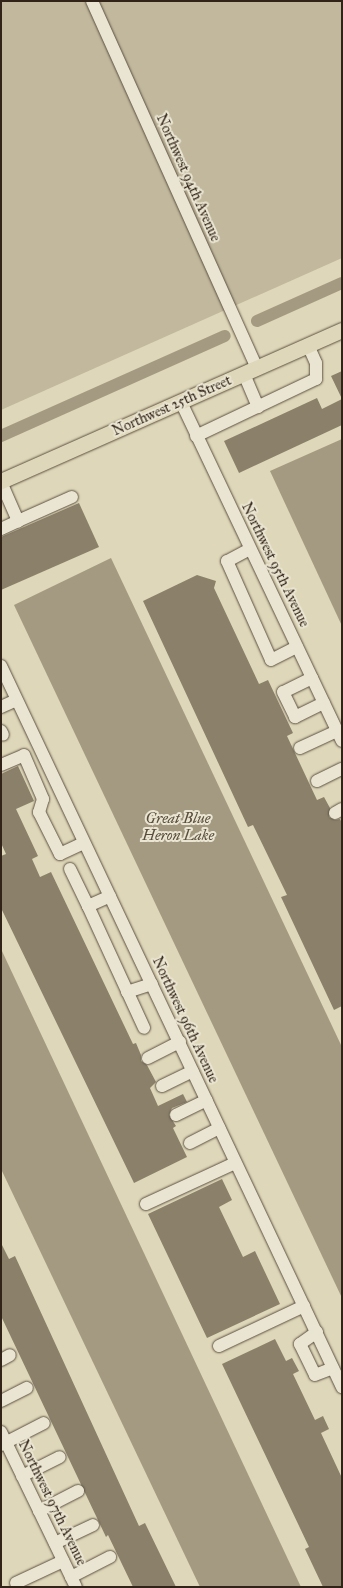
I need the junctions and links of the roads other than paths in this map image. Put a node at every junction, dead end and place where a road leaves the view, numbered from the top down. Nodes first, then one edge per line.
1 (92, 1) edge
2 (342, 330) edge
3 (308, 345) junction
4 (251, 371) junction
5 (181, 402) junction
6 (258, 407) junction
7 (196, 436) junction
8 (1, 482) edge
9 (72, 497) dead end
10 (18, 521) junction
11 (1, 529) edge
12 (250, 549) junction
13 (297, 647) junction
14 (1, 666) edge
15 (312, 678) junction
16 (17, 700) junction
17 (324, 703) junction
18 (1, 707) edge
19 (339, 736) edge
20 (300, 748) dead end
21 (1, 765) edge
22 (342, 768) edge
23 (317, 781) dead end
24 (84, 843) junction
25 (70, 870) dead end
26 (110, 896) junction
27 (88, 906) junction
28 (152, 984) junction
29 (128, 992) junction
30 (144, 1028) dead end
31 (180, 1042) junction
32 (148, 1058) dead end
33 (193, 1071) junction
34 (162, 1086) dead end
35 (207, 1100) junction
36 (176, 1115) dead end
37 (219, 1128) junction
38 (190, 1143) dead end
39 (235, 1163) junction
40 (146, 1204) dead end
41 (304, 1306) junction
42 (317, 1332) junction
43 (219, 1346) dead end
44 (333, 1368) junction
45 (342, 1387) edge
46 (27, 1388) dead end
47 (1, 1401) edge
48 (44, 1423) dead end
49 (2, 1440) edge
50 (60, 1457) dead end
51 (22, 1476) junction
52 (78, 1491) dead end
53 (39, 1511) junction
54 (93, 1525) dead end
55 (55, 1543) junction
56 (110, 1557) dead end
57 (63, 1561) junction
58 (74, 1582) edge
59 (16, 1583) dead end

1 - 4 street, Northwest 94th Avenue
2 - 3 main road, Northwest 25th Street
3 - 4 main road, Northwest 25th Street
3 - 6 street
4 - 5 main road, Northwest 25th Street
4 - 6 street, Northwest 94th Avenue
5 - 7 street, Northwest 95th Avenue
5 - 8 main road, Northwest 25th Street
6 - 7 street
7 - 12 street, Northwest 95th Avenue
8 - 10 street
9 - 10 street
10 - 11 street
12 - 13 street, Northwest 95th Avenue
12 - 13 street
13 - 15 street, Northwest 95th Avenue
14 - 16 street, Northwest 96th Avenue
15 - 17 street, Northwest 95th Avenue
15 - 17 street
16 - 18 street
16 - 24 street, Northwest 96th Avenue
17 - 19 street, Northwest 95th Avenue
19 - 20 street
21 - 24 street
22 - 23 street
24 - 26 street, Northwest 96th Avenue
25 - 27 street
26 - 27 street
26 - 28 street, Northwest 96th Avenue
27 - 29 street
28 - 29 street
28 - 31 street, Northwest 96th Avenue
29 - 30 street
31 - 32 street
31 - 33 street, Northwest 96th Avenue
33 - 34 street
33 - 35 street, Northwest 96th Avenue
35 - 36 street
35 - 37 street, Northwest 96th Avenue
37 - 38 street
37 - 39 street, Northwest 96th Avenue
39 - 40 street
39 - 41 street, Northwest 96th Avenue
41 - 42 street, Northwest 96th Avenue
41 - 43 street
42 - 44 street, Northwest 96th Avenue
42 - 44 street
44 - 45 street, Northwest 96th Avenue
46 - 47 street
48 - 49 street
49 - 51 street, Northwest 97th Avenue
50 - 51 street
51 - 53 street, Northwest 97th Avenue
52 - 53 street
53 - 55 street, Northwest 97th Avenue
54 - 55 street
55 - 57 street, Northwest 97th Avenue
56 - 58 street
57 - 58 street, Northwest 97th Avenue
57 - 59 street

